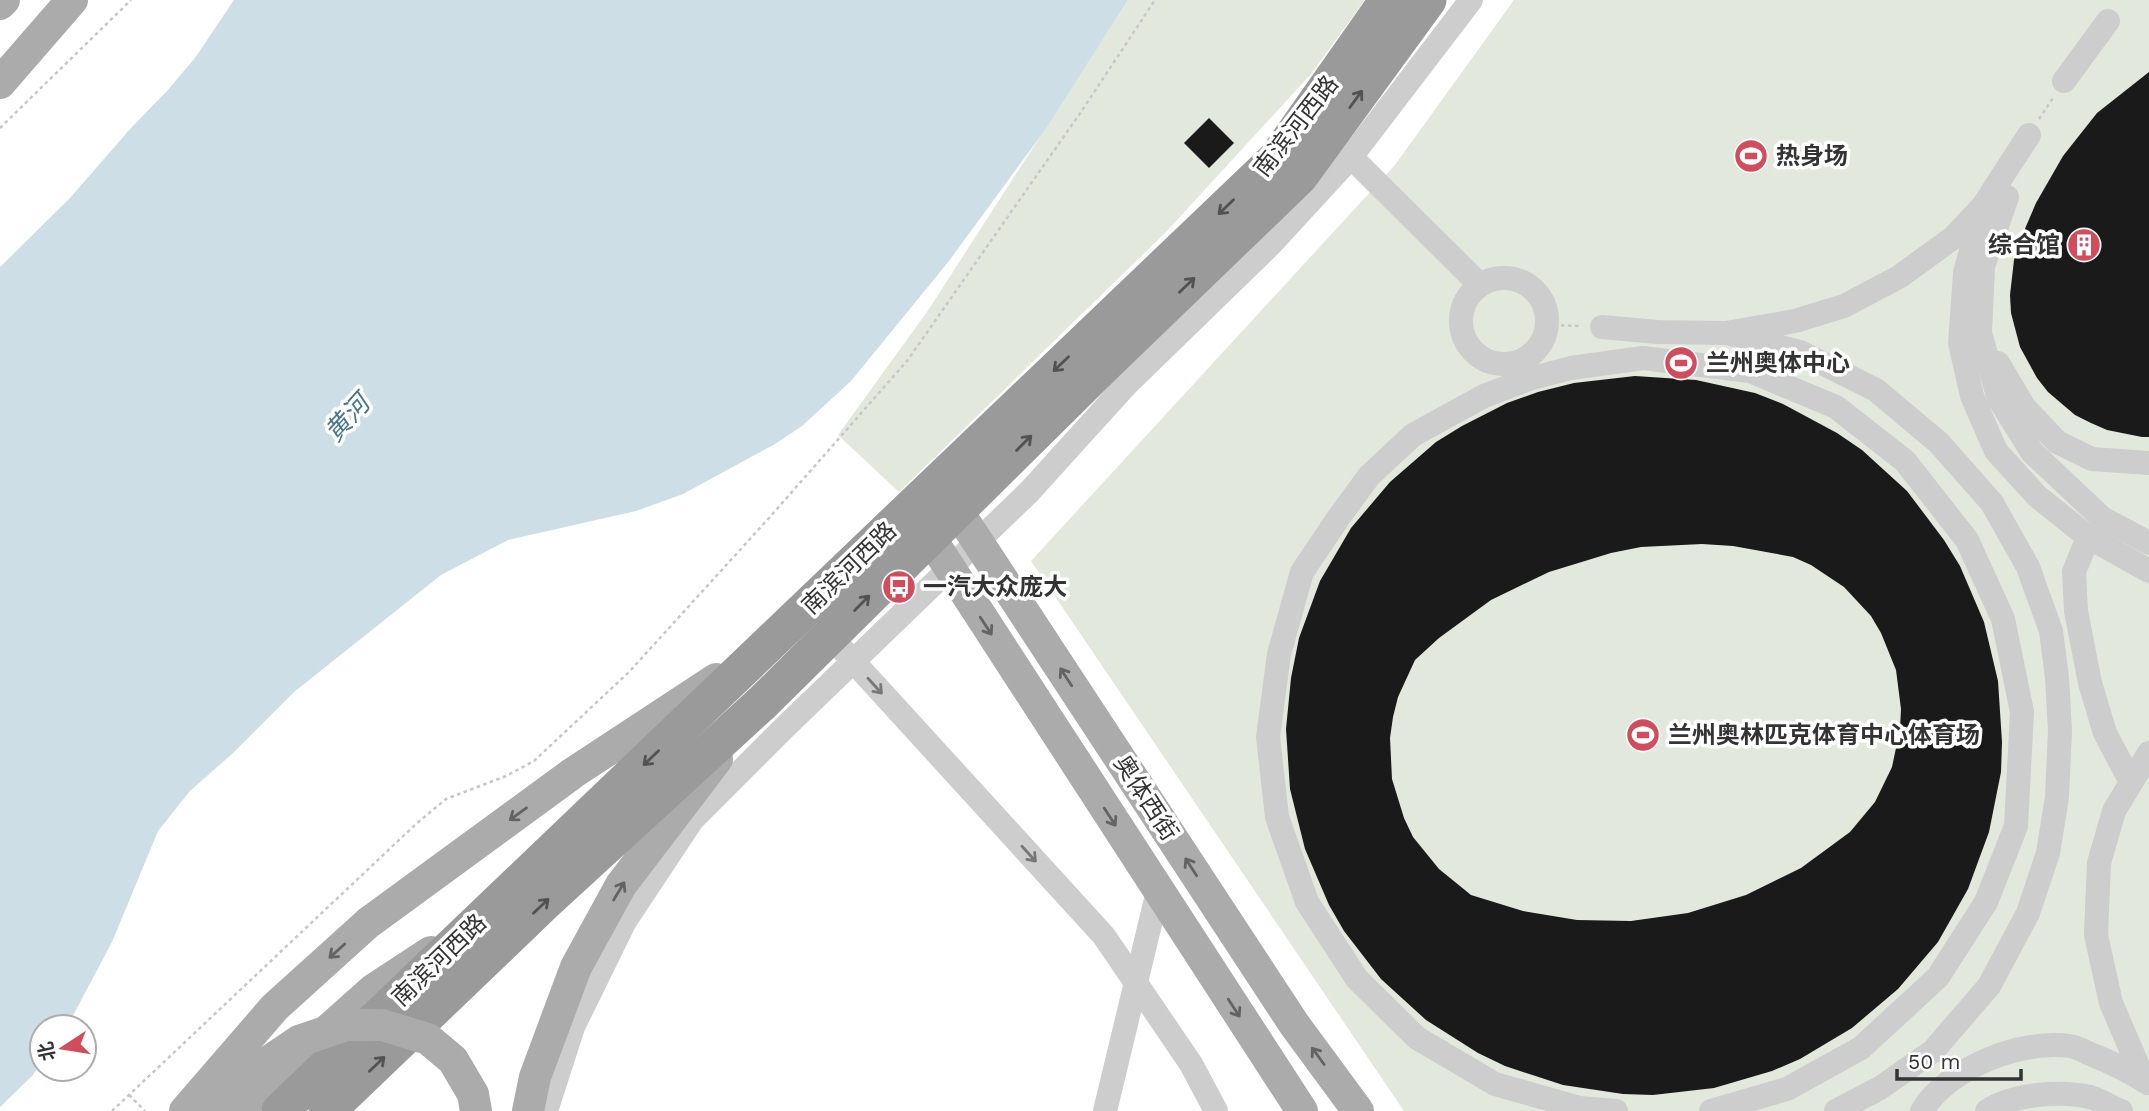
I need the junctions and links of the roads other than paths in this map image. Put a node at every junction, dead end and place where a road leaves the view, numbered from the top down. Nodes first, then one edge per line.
1 (4, 0) edge
2 (48, 0) edge
3 (72, 0) edge
4 (1388, 0) edge
5 (1428, 0) edge
6 (1472, 0) edge
7 (0, 4) edge
8 (2108, 21) dead end
9 (0, 53) edge
10 (2064, 81) road end
11 (0, 83) edge
12 (2029, 135) road end
13 (1327, 139) junction
14 (2007, 197) dead end
15 (1983, 206) junction
16 (1479, 285) junction
17 (1602, 327) road end
18 (1726, 333) junction
19 (1980, 333) junction
20 (1527, 369) junction
21 (2057, 442) junction
22 (2149, 463) edge
23 (2046, 466) junction
24 (947, 496) junction
25 (920, 522) junction
26 (2088, 537) junction
27 (978, 542) junction
28 (2149, 543) edge
29 (949, 569) junction
30 (2149, 571) edge
31 (771, 643) junction
32 (841, 648) junction
33 (762, 703) junction
34 (2149, 753) edge
35 (2131, 782) junction
36 (1158, 891) junction
37 (482, 919) junction
38 (1136, 983) junction
39 (2149, 1077) edge
40 (2149, 1083) edge
41 (185, 1111) edge
42 (212, 1111) edge
43 (237, 1111) edge
44 (280, 1111) edge
45 (327, 1111) edge
46 (476, 1111) edge
47 (528, 1111) edge
48 (547, 1111) edge
49 (1105, 1111) edge
50 (1216, 1111) edge
51 (1302, 1111) edge
52 (1358, 1111) edge
53 (1616, 1111) edge
54 (1711, 1111) edge
55 (1836, 1111) edge
56 (1922, 1111) edge
57 (1987, 1111) edge
58 (2121, 1111) edge

1 - 7 main road
2 - 9 main road
3 - 11 main road
4 - 13 highway, 南滨河西路
13 -> 5 highway, 南滨河西路
6 - 13 street, 南滨河西路
8 - 10 street
12 - 15 street
13 - 16 street
13 - 24 highway, 南滨河西路
13 - 27 street, 南滨河西路
14 - 19 street
15 - 18 street
15 - 26 street
16 - 20 street
16 - 20 street
17 - 18 street
18 - 55 street
19 - 21 street
19 - 23 street
20 - 53 street
20 - 54 street
21 - 22 street
21 - 23 street
23 - 28 street
24 - 25 highway, 南滨河西路
24 - 27 main road, 奥体西街
25 - 29 main road, 奥体西街
25 - 31 highway, 南滨河西路
32 -> 25 highway, 南滨河西路
26 - 30 street
26 - 35 street
27 - 29 street, 南滨河西路
52 -> 27 main road, 奥体西街
29 - 32 street, 南滨河西路
29 -> 36 main road, 奥体西街
31 -> 37 highway, 南滨河西路
31 -> 41 main road
32 - 33 highway, 南滨河西路
32 -> 38 street
32 - 48 street, 南滨河西路
45 -> 33 highway, 南滨河西路
47 -> 33 main road
34 - 35 street
35 - 39 street
36 - 38 street
36 -> 51 main road, 奥体西街
37 - 43 main road
37 - 44 highway, 南滨河西路
38 - 49 street
38 - 50 street
40 - 56 street
42 - 46 main road, bridge
57 - 58 street

